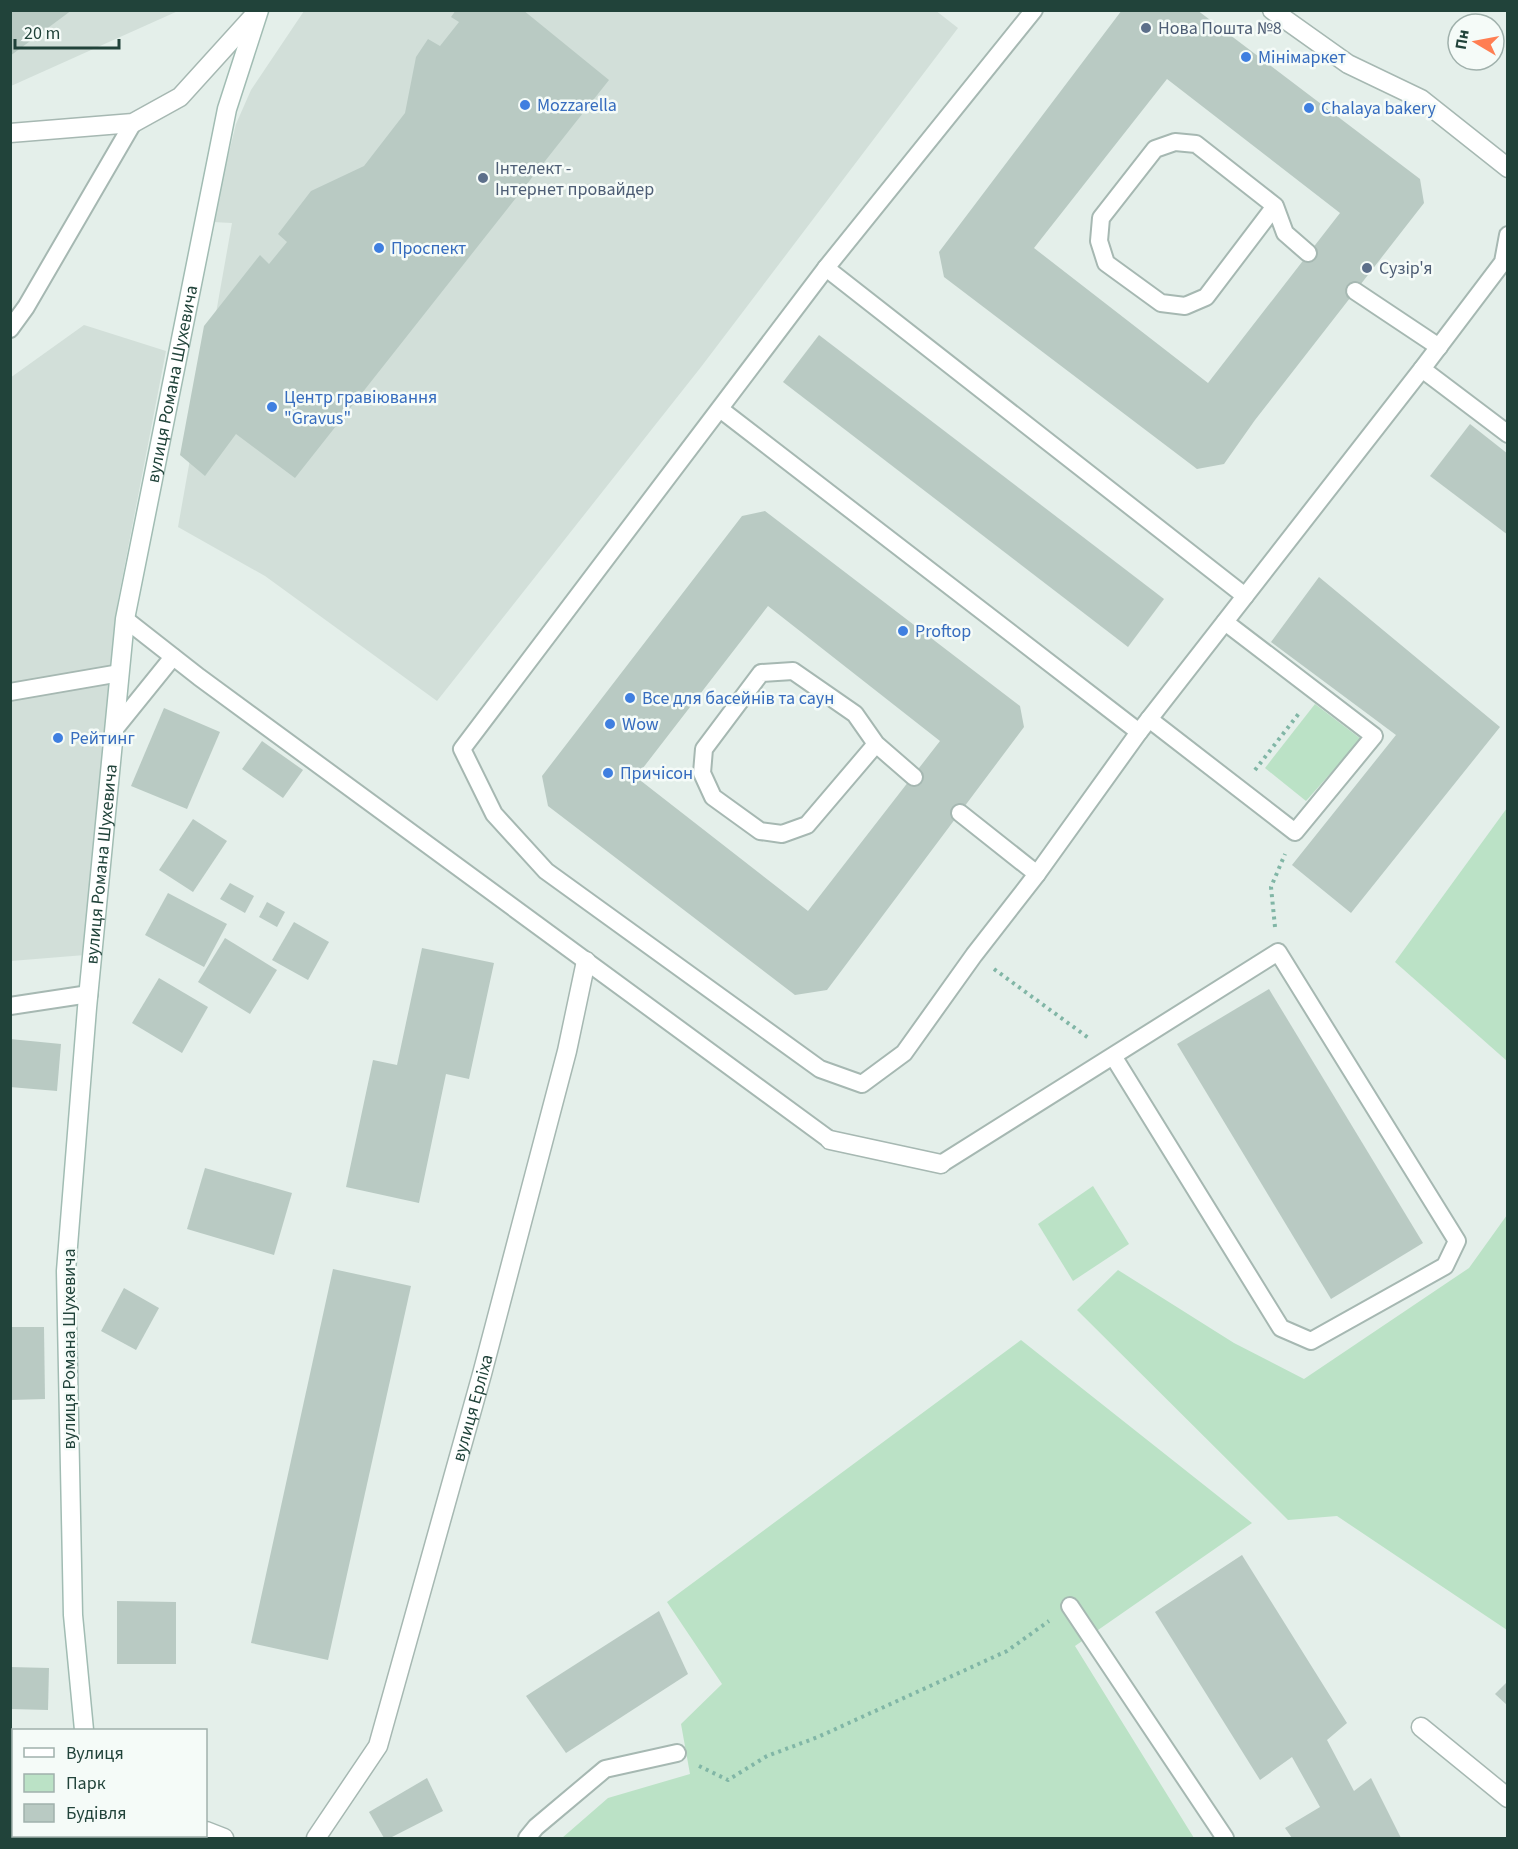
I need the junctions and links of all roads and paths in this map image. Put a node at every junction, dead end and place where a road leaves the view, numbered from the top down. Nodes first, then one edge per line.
1 (1034, 10) edge
2 (1272, 10) edge
3 (258, 11) edge
4 (133, 123) junction
5 (10, 133) edge
6 (1508, 168) edge
7 (1275, 206) junction
8 (1508, 235) edge
9 (1308, 253) dead end
10 (1505, 263) edge
11 (826, 268) junction
12 (1355, 291) dead end
13 (10, 329) edge
14 (1439, 347) junction
15 (1422, 369) junction
16 (720, 409) junction
17 (1508, 434) edge
18 (1245, 596) junction
19 (125, 619) junction
20 (1225, 621) junction
21 (173, 657) junction
22 (120, 673) junction
23 (1316, 691) junction
24 (10, 692) edge
25 (1144, 725) junction
26 (114, 730) junction
27 (876, 744) junction
28 (914, 777) dead end
29 (1239, 789) junction
30 (960, 813) dead end
31 (1295, 832) junction
32 (1036, 874) junction
33 (1278, 952) junction
34 (975, 955) junction
35 (586, 961) junction
36 (89, 994) junction
37 (10, 1006) edge
38 (1113, 1056) junction
39 (830, 1140) joint
40 (941, 1164) joint
41 (1070, 1606) joint
42 (1421, 1727) dead end
43 (84, 1729) edge
44 (677, 1753) joint
45 (1508, 1798) edge
46 (207, 1831) edge
47 (224, 1839) edge
48 (316, 1839) edge
49 (527, 1839) edge
50 (1225, 1839) edge

1 - 11 lane
2 - 6 street
3 - 4 street
3 - 19 street, вулиця Романа Шухевича
4 - 5 street
4 - 13 lane
7 - 7 lane
7 - 9 lane
8 - 10 lane
10 - 14 lane
11 - 16 lane
11 - 18 lane
12 - 14 lane
14 - 15 lane
15 - 17 lane
15 - 18 lane
16 - 25 lane
16 - 34 lane
18 - 20 lane
19 - 21 lane
19 - 22 street, вулиця Романа Шухевича
20 - 23 lane
20 - 25 lane
21 - 26 lane
21 - 35 lane
22 - 24 lane
22 - 26 street, вулиця Романа Шухевича
23 - 29 path
23 - 31 lane
25 - 29 lane
25 - 32 lane
26 - 36 street, вулиця Романа Шухевича
27 - 27 lane
27 - 28 lane
29 - 31 lane
30 - 32 lane
31 - 33 path
32 - 34 lane
33 - 38 lane
33 - 38 lane
34 - 38 path
35 - 39 lane
35 - 48 street, вулиця Ерліха
36 - 37 lane
36 - 43 street, вулиця Романа Шухевича
38 - 40 lane
39 - 40 street
41 - 44 path
41 - 50 lane
42 - 45 street
44 - 49 lane
46 - 47 street

